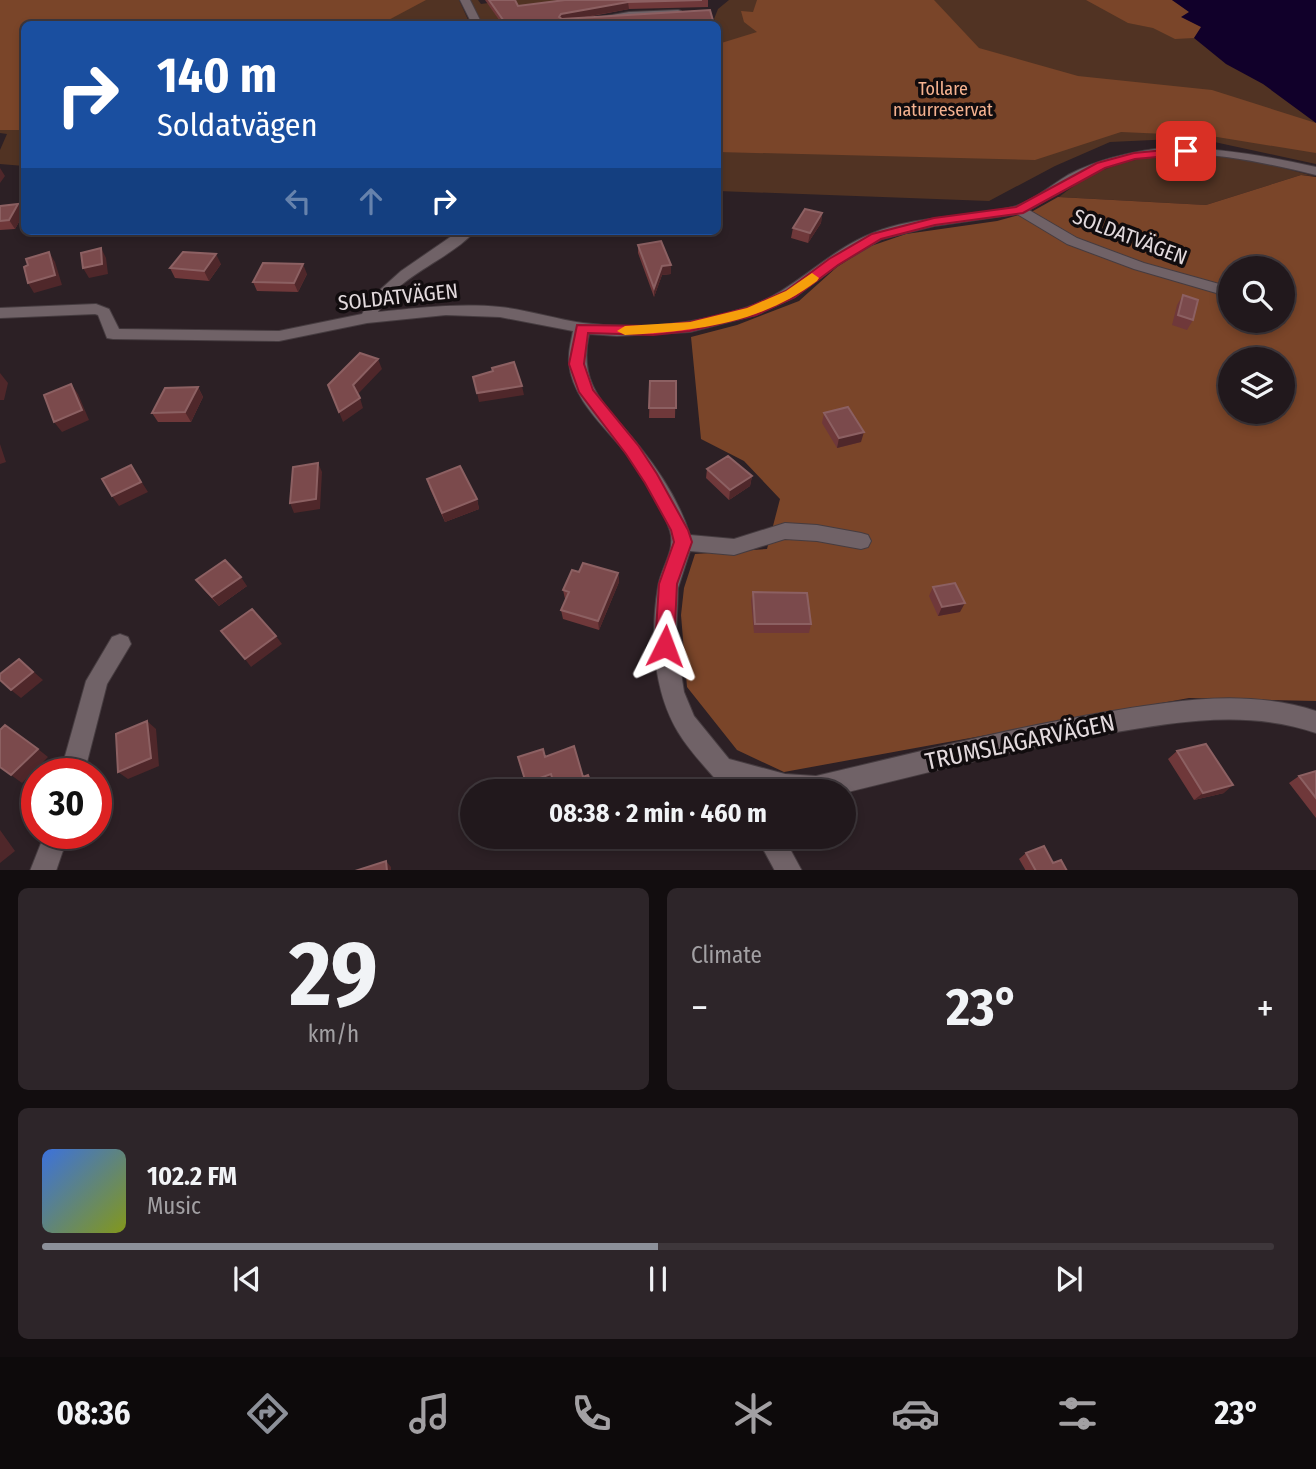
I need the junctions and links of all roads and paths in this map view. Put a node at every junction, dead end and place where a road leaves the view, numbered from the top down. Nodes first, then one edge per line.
1 (465, 0) edge
2 (692, 13) edge
3 (476, 21) edge
4 (588, 21) edge
5 (1316, 171) edge
6 (1019, 210) junction
7 (462, 235) edge
8 (1218, 289) edge
9 (0, 313) edge
10 (367, 318) junction
11 (582, 328) junction
12 (861, 541) dead end
13 (683, 542) junction
14 (120, 644) dead end
15 (1316, 722) edge
16 (76, 758) edge
17 (726, 770) junction
18 (732, 779) edge
19 (51, 849) edge
20 (776, 849) edge
21 (43, 870) edge
22 (790, 870) edge

1 - 3 street
2 - 4 street
5 - 6 street, SOLDATVÄGEN
6 - 8 street, SOLDATVÄGEN
6 - 11 street, SOLDATVÄGEN
7 - 10 street
9 - 10 street, SOLDATVÄGEN
10 - 11 street, SOLDATVÄGEN
11 - 13 street
12 - 13 street
13 - 17 street
14 - 16 street
15 - 17 street, TRUMSLAGARVÄGEN
17 - 18 street
19 - 21 street
20 - 22 street

